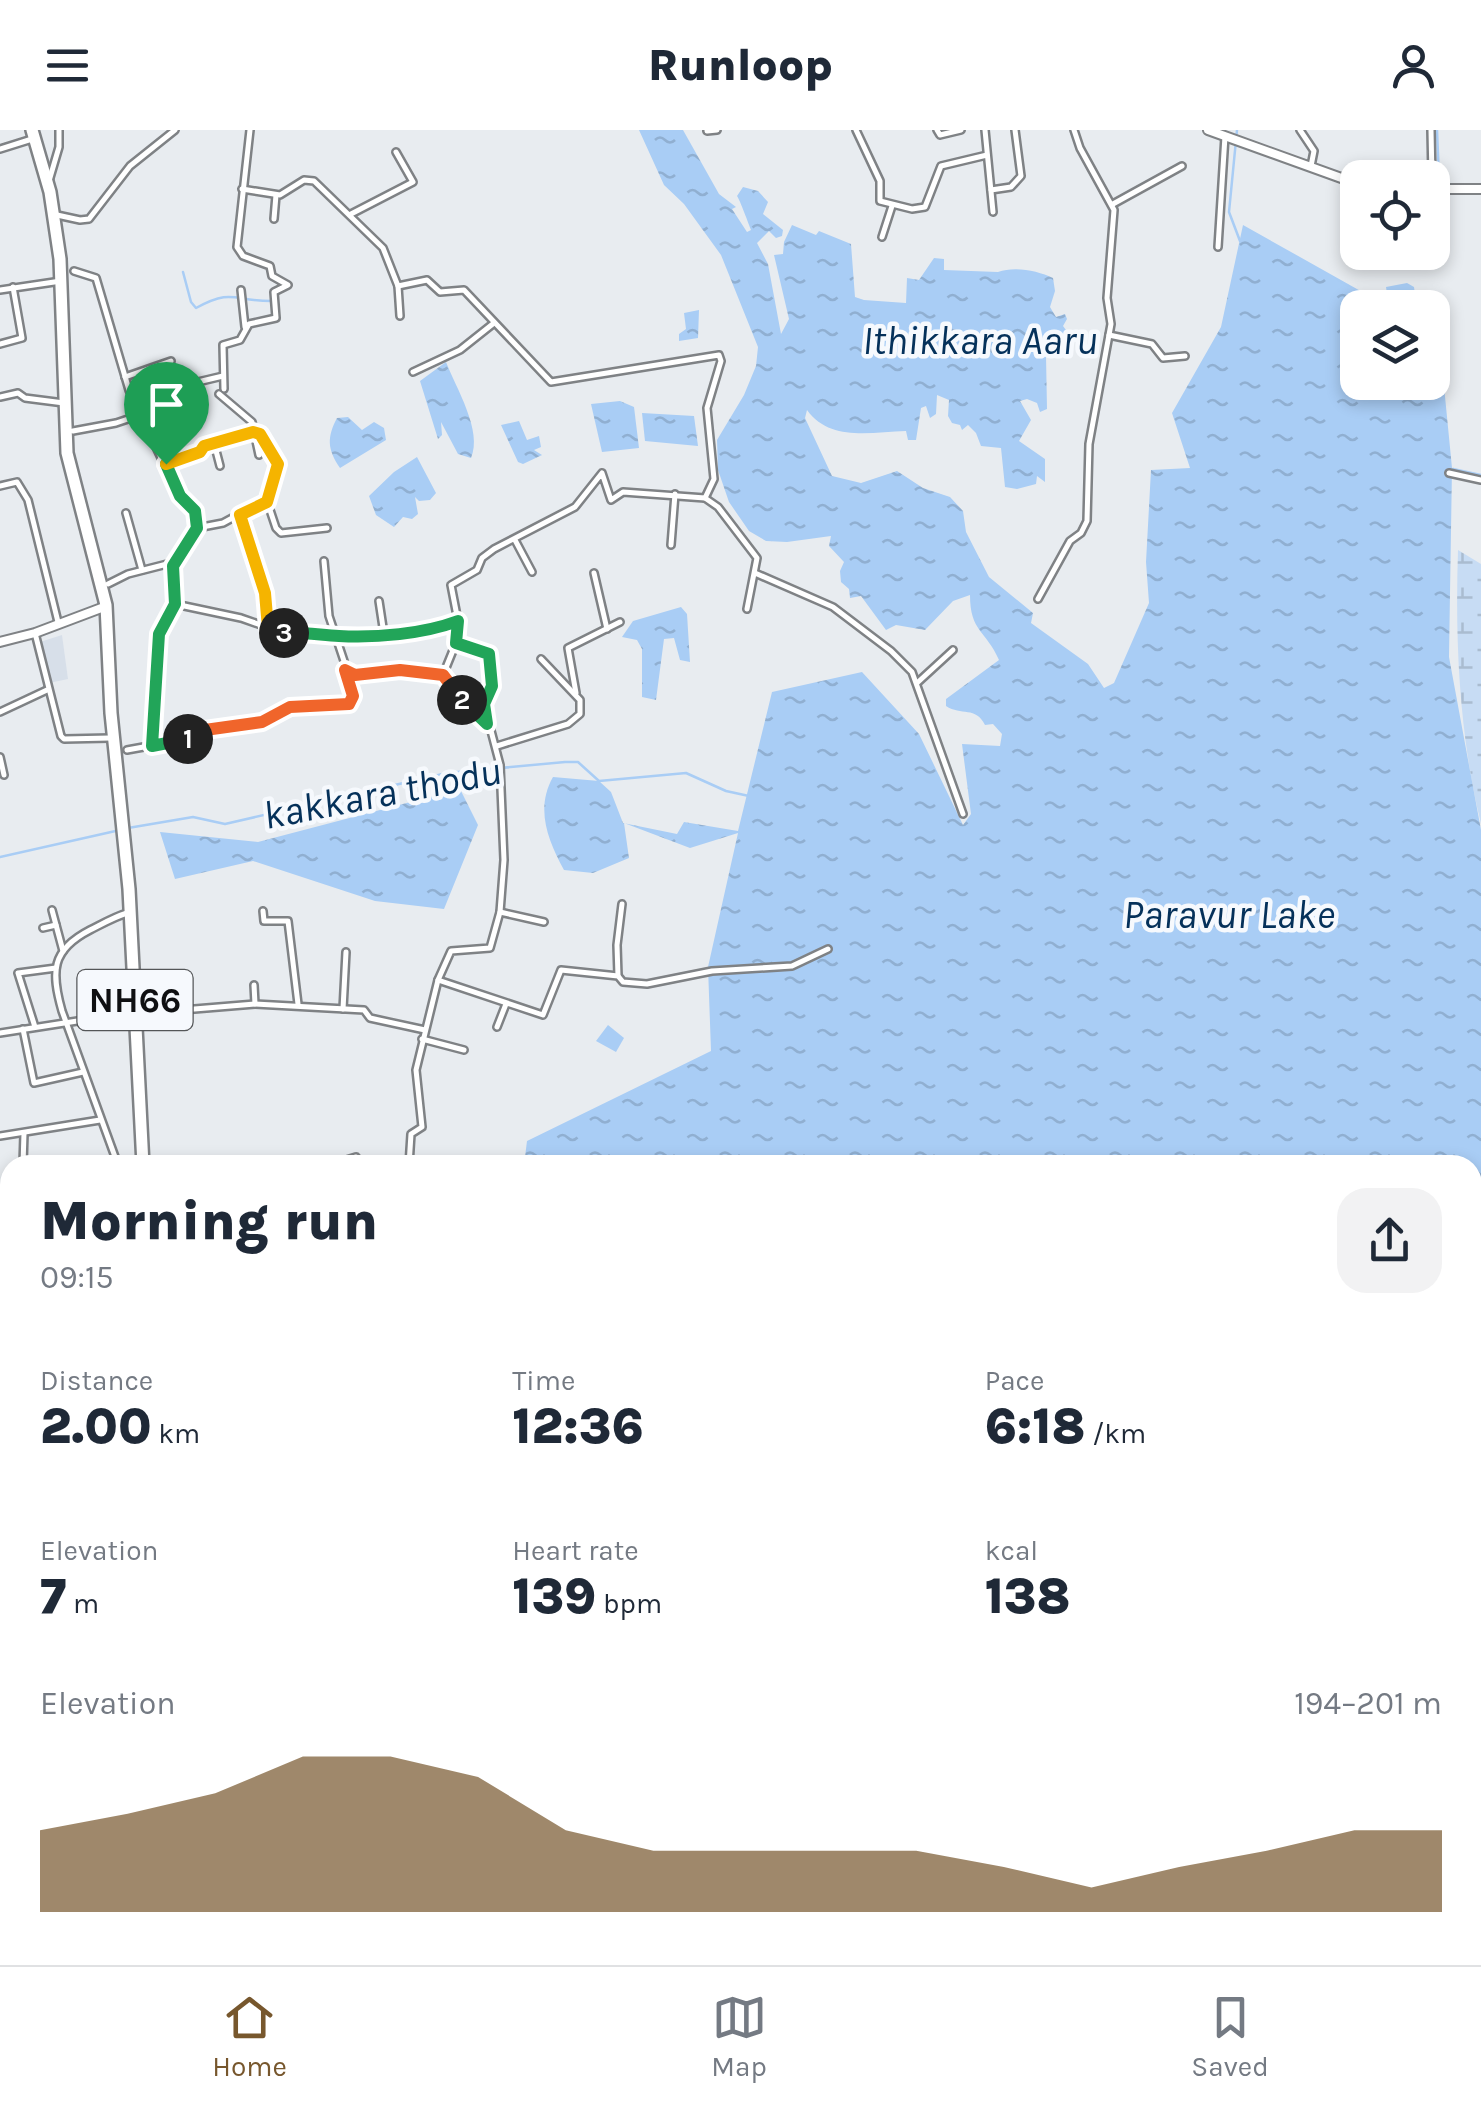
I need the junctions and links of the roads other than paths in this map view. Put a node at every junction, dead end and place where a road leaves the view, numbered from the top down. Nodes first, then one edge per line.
1 (59, 130) edge
2 (175, 130) edge
3 (250, 130) edge
4 (717, 130) edge
5 (856, 130) edge
6 (937, 130) edge
7 (960, 130) edge
8 (985, 130) edge
9 (1015, 130) edge
10 (1074, 130) edge
11 (1208, 130) edge
12 (1300, 130) edge
13 (1431, 130) edge
14 (707, 131) edge
15 (32, 132) edge
16 (1227, 137) junction
17 (0, 149) edge
18 (396, 152) dead end
19 (987, 155) junction
20 (1432, 160) edge
21 (1182, 166) dead end
22 (1310, 169) junction
23 (1340, 178) edge
24 (48, 184) junction
25 (242, 189) junction
26 (1450, 189) edge
27 (1481, 189) edge
28 (991, 190) junction
29 (276, 196) junction
30 (1113, 204) junction
31 (893, 205) junction
32 (993, 212) dead end
33 (350, 214) junction
34 (54, 215) junction
35 (274, 219) dead end
36 (882, 236) dead end
37 (1218, 246) dead end
38 (74, 271) dead end
39 (62, 281) junction
40 (398, 286) junction
41 (13, 287) junction
42 (0, 290) edge
43 (241, 290) dead end
44 (400, 316) dead end
45 (494, 323) junction
46 (245, 329) junction
47 (1109, 335) junction
48 (0, 344) edge
49 (1184, 356) dead end
50 (171, 361) dead end
51 (413, 372) dead end
52 (125, 376) junction
53 (223, 376) junction
54 (0, 397) edge
55 (64, 403) junction
56 (140, 415) junction
57 (147, 428) junction
58 (73, 431) dead end
59 (253, 432) junction
60 (214, 443) junction
61 (259, 455) dead end
62 (166, 464) junction
63 (220, 466) dead end
64 (1449, 473) dead end
65 (1481, 480) edge
66 (0, 486) edge
67 (675, 494) junction
68 (705, 498) junction
69 (267, 502) junction
70 (126, 513) dead end
71 (240, 515) junction
72 (197, 528) junction
73 (327, 528) dead end
74 (515, 540) junction
75 (671, 545) dead end
76 (324, 561) dead end
77 (173, 566) junction
78 (142, 570) junction
79 (532, 572) dead end
80 (755, 572) junction
81 (594, 573) dead end
82 (108, 584) dead end
83 (1038, 599) dead end
84 (380, 602) dead end
85 (175, 604) junction
86 (104, 607) junction
87 (747, 609) dead end
88 (458, 621) junction
89 (58, 622) junction
90 (620, 622) dead end
91 (268, 628) junction
92 (607, 628) junction
93 (36, 632) junction
94 (384, 634) junction
95 (334, 636) junction
96 (0, 642) edge
97 (456, 643) junction
98 (954, 650) dead end
99 (541, 658) dead end
100 (345, 670) junction
101 (443, 675) junction
102 (917, 684) junction
103 (47, 690) junction
104 (576, 696) junction
105 (0, 712) edge
106 (487, 724) junction
107 (114, 738) junction
108 (152, 746) junction
109 (496, 746) junction
110 (127, 750) dead end
111 (0, 757) edge
112 (4, 775) dead end
113 (963, 814) dead end
114 (622, 904) dead end
115 (52, 910) dead end
116 (263, 912) dead end
117 (500, 912) junction
118 (130, 913) junction
119 (544, 922) dead end
120 (56, 925) junction
121 (43, 928) dead end
122 (828, 950) dead end
123 (63, 951) junction
124 (346, 952) dead end
125 (56, 968) junction
126 (618, 976) junction
127 (438, 980) junction
128 (254, 984) dead end
129 (255, 1004) junction
130 (298, 1004) junction
131 (506, 1004) junction
132 (344, 1008) junction
133 (141, 1012) junction
134 (65, 1022) junction
135 (497, 1026) dead end
136 (35, 1027) junction
137 (24, 1029) junction
138 (425, 1030) junction
139 (0, 1033) edge
140 (422, 1040) junction
141 (464, 1050) dead end
142 (83, 1072) junction
143 (100, 1120) junction
144 (24, 1132) junction
145 (0, 1136) edge
146 (23, 1155) edge
147 (114, 1155) edge
148 (143, 1155) edge
149 (410, 1155) edge

1 - 24 street
2 - 34 street
3 - 25 street
4 - 14 street
5 - 31 street
6 - 7 street
8 - 19 street
9 - 28 street
10 - 30 street
11 - 16 main road
12 - 22 street
13 - 20 street
15 - 17 street
15 - 24 highway, NH66
16 - 22 main road
16 - 37 street
18 - 33 street
19 - 28 street
19 - 31 street
21 - 30 street
22 - 23 main road
24 - 34 highway, NH66
25 - 29 street
25 - 46 street
26 - 27 main road
28 - 32 street
29 - 33 street
29 - 35 street
30 - 47 street
31 - 36 street
33 - 40 street
34 - 39 highway, NH66
38 - 52 street
39 - 41 street
39 - 55 highway, NH66
40 - 44 street
40 - 45 street
41 - 42 street
41 - 48 street
43 - 46 street
45 - 51 street
45 - 68 street
46 - 53 street
47 - 49 street
47 - 83 street
50 - 52 street
52 - 56 street
53 - 57 street
53 - 59 street
54 - 55 street
55 - 86 highway, NH66
56 - 57 street
56 - 58 street
57 - 62 street
59 - 60 street
59 - 61 street
59 - 69 street
60 - 62 street
60 - 63 street
62 - 72 street
64 - 65 street
66 - 89 street
67 - 68 street
67 - 74 street
67 - 75 street
68 - 80 street
69 - 71 street
69 - 73 street
70 - 78 street
71 - 72 street
71 - 91 street
72 - 77 street
74 - 79 street
74 - 88 street
76 - 95 street
77 - 78 street
77 - 85 street
78 - 82 street
80 - 87 street
80 - 102 street
81 - 92 street
84 - 94 street
85 - 91 street
85 - 108 street
86 - 89 main road
86 - 107 highway, NH66
88 - 94 street
88 - 97 street
89 - 93 main road
90 - 92 street
91 - 95 street
92 - 104 street
93 - 96 main road
93 - 103 street
94 - 95 street
95 - 100 street
97 - 101 street
97 - 106 street
98 - 102 street
99 - 104 street
100 - 101 street
100 - 108 street
101 - 106 street
102 - 113 street
103 - 105 street
103 - 107 street
104 - 109 street
106 - 109 street
107 - 118 highway, NH66
108 - 110 street
109 - 117 street
111 - 112 street
114 - 126 street
115 - 120 street
116 - 130 street
117 - 119 street
117 - 127 street
118 - 123 street
118 - 133 highway, NH66
120 - 121 street
120 - 123 street
122 - 126 street
123 - 125 street
124 - 132 street
125 - 134 street
125 - 136 street
126 - 131 street
127 - 131 street
127 - 138 street
128 - 129 street
129 - 130 street
129 - 133 street
130 - 132 street
131 - 135 street
132 - 138 street
133 - 134 street
133 - 148 highway, NH66
134 - 136 street
134 - 142 street
136 - 137 street
137 - 139 street
137 - 142 street
138 - 140 street
140 - 141 street
140 - 149 street
142 - 143 street
143 - 144 street
143 - 147 street
144 - 145 street
144 - 146 street

